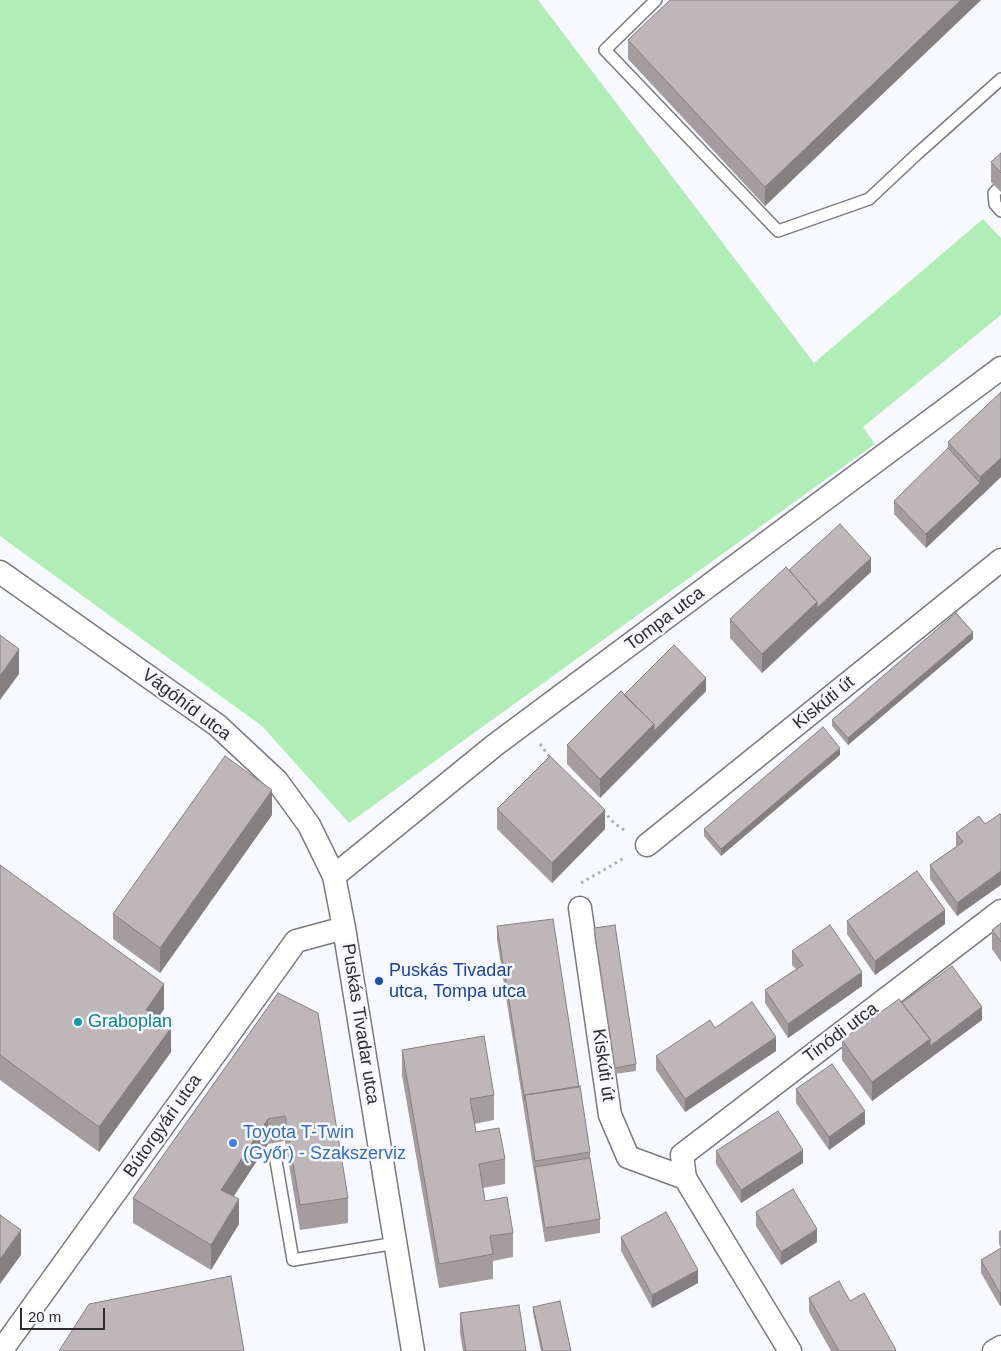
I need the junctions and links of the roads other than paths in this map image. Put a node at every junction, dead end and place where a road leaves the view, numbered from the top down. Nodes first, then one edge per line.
1 (656, 0) edge
2 (1001, 79) edge
3 (1001, 186) edge
4 (1001, 211) edge
5 (1001, 368) edge
6 (1001, 560) edge
7 (0, 572) edge
8 (647, 846) road end
9 (334, 876) junction
10 (580, 908) road end
11 (1001, 911) edge
12 (344, 928) junction
13 (276, 1161) dead end
14 (686, 1178) junction
15 (396, 1243) junction
16 (1001, 1347) edge
17 (1, 1351) edge
18 (413, 1351) edge
19 (790, 1351) edge
20 (994, 1351) edge

1 - 2 lane
3 - 4 lane
5 - 9 street, Tompa utca
6 - 8 street, Kiskúti út
7 - 9 street, Vágóhíd utca
9 - 12 street, Puskás Tivadar utca
10 - 14 street, Kiskúti út
11 - 14 street, Tinódi utca
12 - 15 street, Puskás Tivadar utca
12 - 17 street, Bútorgyári utca
13 - 15 lane
14 - 19 street
15 - 18 street, Puskás Tivadar utca
16 - 20 street

